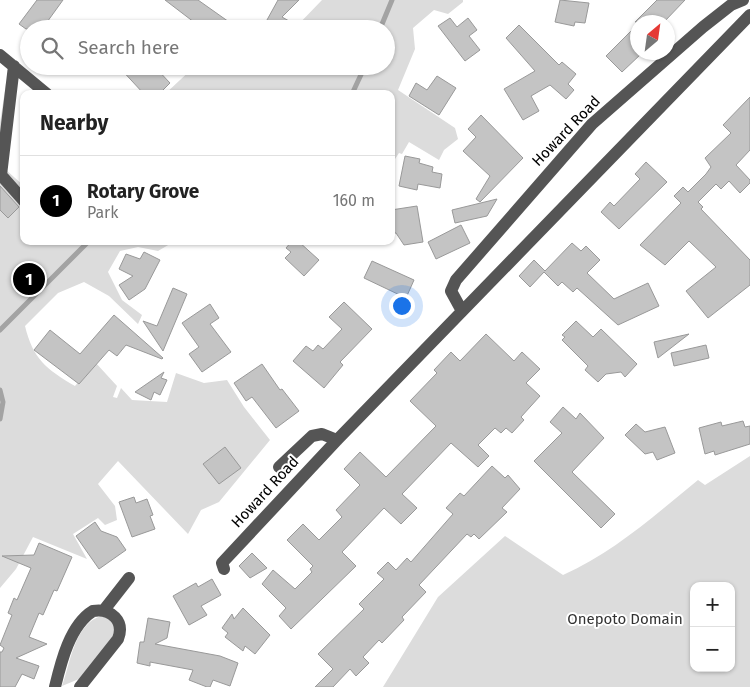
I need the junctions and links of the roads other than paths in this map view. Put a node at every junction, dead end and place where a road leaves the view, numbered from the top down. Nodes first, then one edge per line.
1 (743, 0) edge
2 (750, 15) edge
3 (0, 55) edge
4 (14, 66) junction
5 (20, 71) edge
6 (25, 75) edge
7 (42, 90) edge
8 (20, 196) edge
9 (462, 311) junction
10 (337, 440) junction
11 (279, 467) dead end
12 (224, 569) dead end
13 (129, 578) dead end
14 (104, 610) junction
15 (55, 687) edge
16 (80, 687) edge

1 - 9 street, Howard Road
2 - 9 street, Howard Road
3 - 4 street
4 - 5 street
4 - 8 street
6 - 7 street
9 - 10 street, Howard Road
10 - 11 street, Howard Road
10 - 12 street, Howard Road
13 - 14 street
14 - 15 street
14 - 16 street

